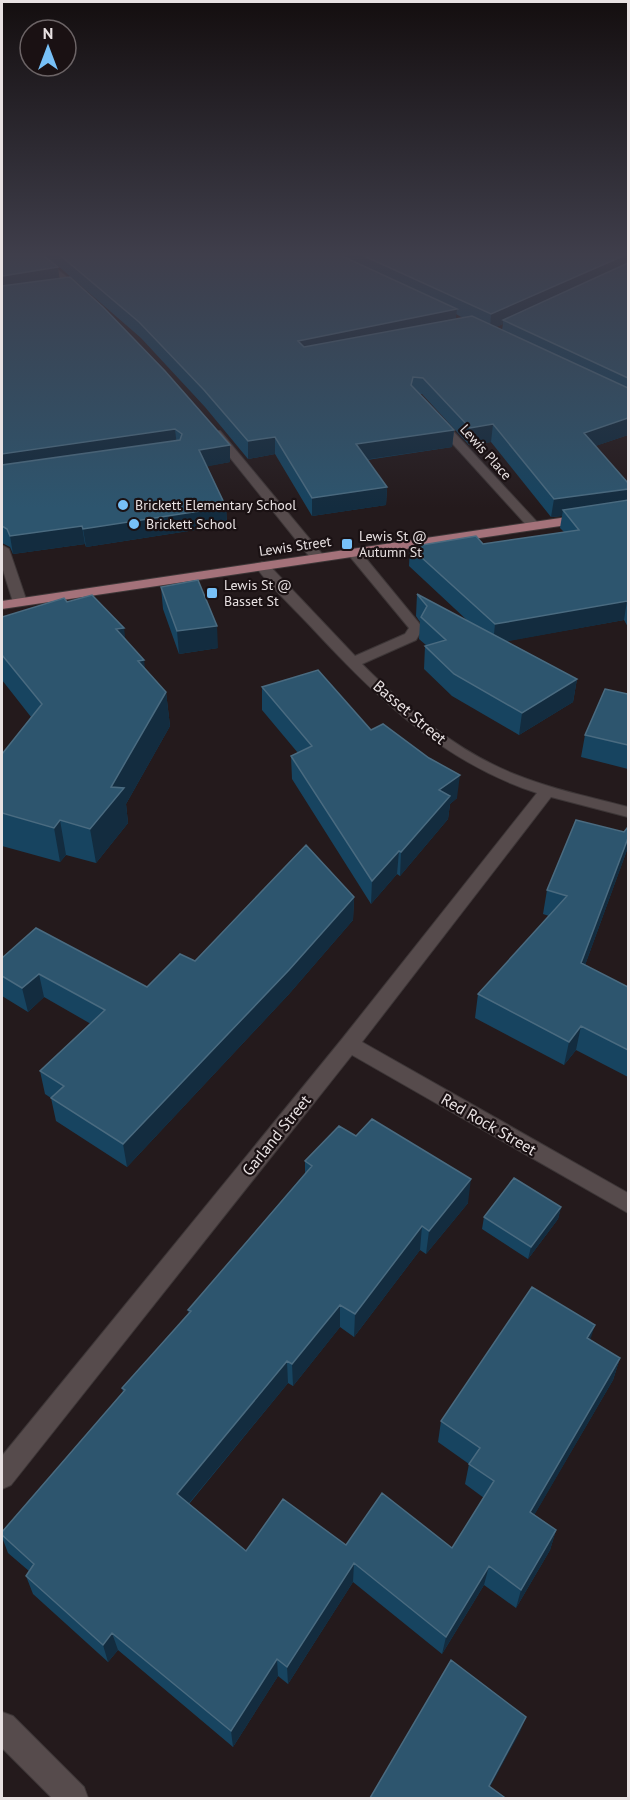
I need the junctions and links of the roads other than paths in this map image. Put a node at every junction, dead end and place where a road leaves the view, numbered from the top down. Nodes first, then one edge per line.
1 (424, 406) edge
2 (208, 424) edge
3 (628, 512) edge
4 (534, 526) junction
5 (2, 549) edge
6 (354, 553) junction
7 (318, 558) junction
8 (262, 566) junction
9 (20, 602) junction
10 (2, 605) edge
11 (354, 662) junction
12 (547, 792) junction
13 (628, 812) edge
14 (349, 1044) junction
15 (628, 1204) edge
16 (2, 1476) edge
17 (2, 1727) edge
18 (73, 1798) edge

1 - 4 street, Lewis Place
2 - 7 street
3 - 4 main road, Lewis Street
4 - 6 main road, Lewis Street
5 - 9 street
6 - 7 main road, Lewis Street
6 - 11 street
7 - 8 main road, Lewis Street
8 - 9 main road, Lewis Street
8 - 11 street, Basset Street
9 - 10 main road, Lewis Street
11 - 12 street, Basset Street
12 - 13 street, Basset Street
12 - 14 street, Garland Street
14 - 15 street, Red Rock Street
14 - 16 street, Garland Street
17 - 18 street

